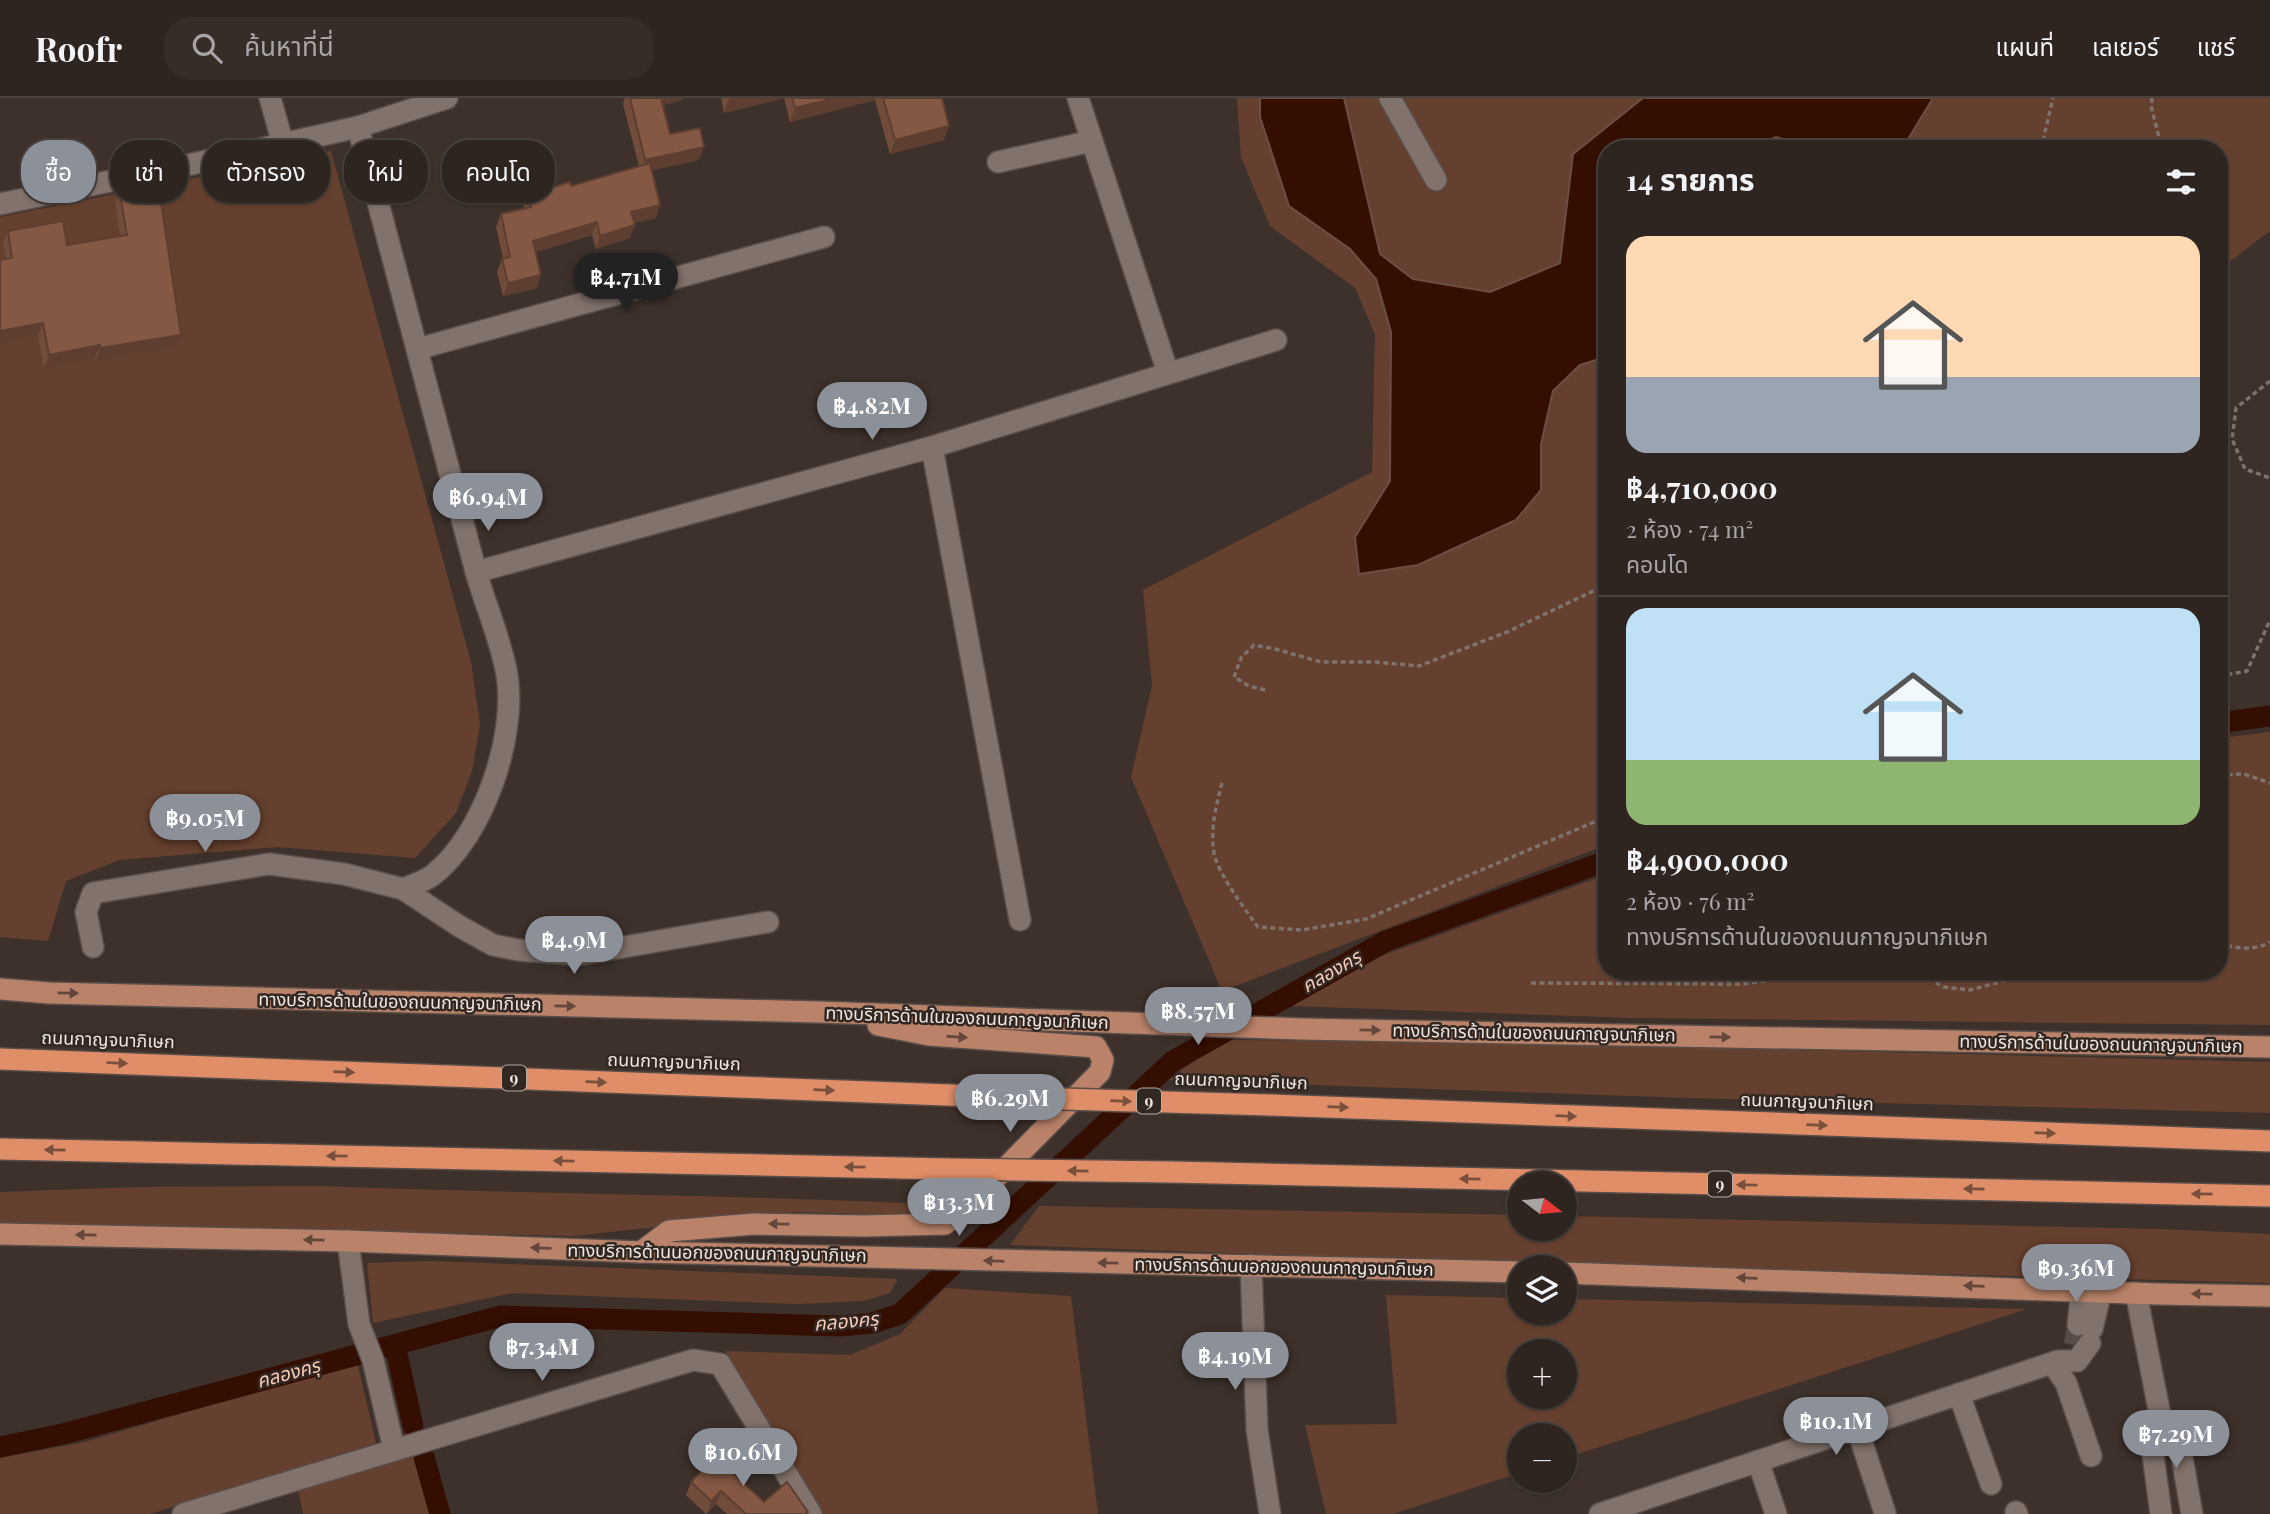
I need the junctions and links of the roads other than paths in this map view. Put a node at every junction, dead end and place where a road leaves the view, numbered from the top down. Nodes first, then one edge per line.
1 (270, 98) edge
2 (447, 98) edge
3 (1078, 98) edge
4 (1390, 98) edge
5 (358, 127) junction
6 (281, 140) edge
7 (300, 140) edge
8 (1092, 142) junction
9 (202, 161) edge
10 (998, 162) dead end
11 (1436, 180) dead end
12 (0, 204) edge
13 (824, 237) dead end
14 (1276, 340) dead end
15 (417, 349) junction
16 (1168, 373) junction
17 (932, 447) junction
18 (476, 572) junction
19 (403, 889) junction
20 (1020, 920) dead end
21 (768, 922) dead end
22 (93, 947) dead end
23 (0, 989) edge
24 (818, 1012) junction
25 (2270, 1047) edge
26 (0, 1059) edge
27 (2270, 1142) edge
28 (0, 1149) edge
29 (2270, 1196) edge
30 (0, 1234) edge
31 (348, 1241) junction
32 (641, 1252) junction
33 (1251, 1265) junction
34 (1507, 1272) edge
35 (1577, 1273) edge
36 (2092, 1291) junction
37 (2136, 1293) junction
38 (2270, 1296) edge
39 (2055, 1362) junction
40 (1959, 1394) junction
41 (2162, 1425) junction
42 (1857, 1428) junction
43 (394, 1449) junction
44 (2091, 1456) dead end
45 (1758, 1461) junction
46 (1991, 1484) dead end
47 (1663, 1504) edge
48 (1885, 1513) edge
49 (183, 1514) edge
50 (811, 1514) edge
51 (1270, 1514) edge
52 (1600, 1514) edge
53 (1776, 1514) edge
54 (2161, 1514) edge
55 (2192, 1514) edge

1 - 6 street
2 - 5 street
3 - 8 street
4 - 11 street
5 - 7 street
5 - 15 street
8 - 10 street
8 - 16 street
9 - 12 street
13 - 15 street
14 - 16 street
15 - 18 street
16 - 17 street
17 - 18 street
17 - 20 street
18 - 19 street
19 - 21 street
19 - 22 street
23 -> 24 main road, ทางบริการด้านในของถนนกาญจนาภิเษก
24 -> 25 main road, ทางบริการด้านในของถนนกาญจนาภิเษก
24 -> 32 main road
26 -> 27 highway, ถนนกาญจนาภิเษก / 9, bridge
29 -> 28 highway, 9, bridge
31 -> 30 main road, ทางบริการด้านนอกของถนนกาญจนาภิเษก
32 -> 31 main road, ทางบริการด้านนอกของถนนกาญจนาภิเษก
31 - 43 street
33 -> 32 main road, ทางบริการด้านนอกของถนนกาญจนาภิเษก
33 - 34 main road, ทางบริการด้านนอกของถนนกาญจนาภิเษก
33 - 51 street
36 -> 35 main road
36 - 37 main road
36 - 39 street
38 -> 37 main road
37 - 41 street
39 - 40 street
39 - 44 street
40 - 42 street
40 - 46 street
41 - 54 street
41 - 55 street
42 - 45 street
42 - 48 street
43 - 49 street
43 - 50 street
45 - 47 street
45 - 53 street
47 - 52 street

